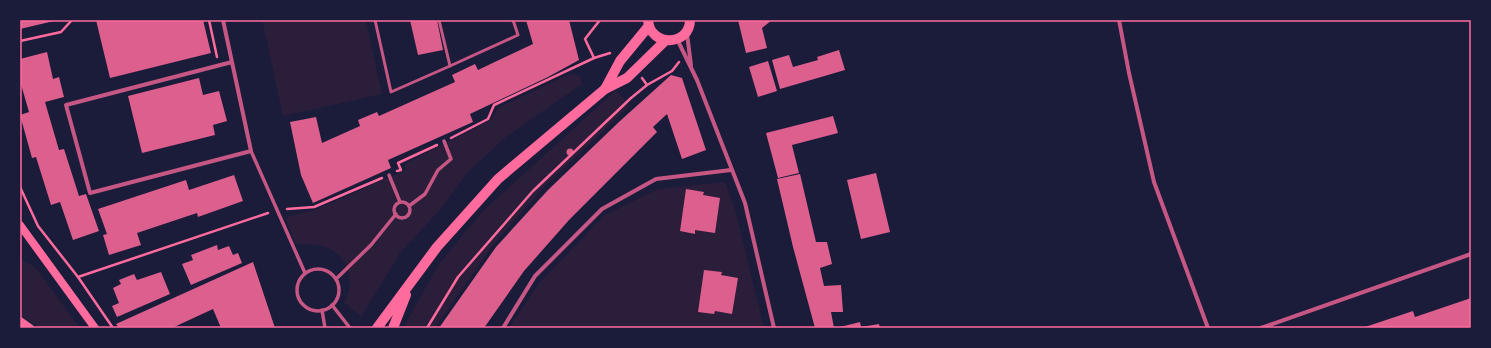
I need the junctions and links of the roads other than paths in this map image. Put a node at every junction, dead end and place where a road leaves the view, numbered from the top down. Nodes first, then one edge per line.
1 (223, 20) edge
2 (375, 20) edge
3 (440, 20) edge
4 (513, 20) edge
5 (690, 20) edge
6 (1119, 20) edge
7 (648, 24) edge
8 (687, 32) junction
9 (677, 39) junction
10 (665, 41) junction
11 (232, 62) junction
12 (450, 66) junction
13 (691, 68) junction
14 (605, 89) junction
15 (444, 141) road end
16 (251, 151) junction
17 (731, 170) junction
18 (389, 175) road end
19 (400, 202) junction
20 (409, 206) junction
21 (396, 214) junction
22 (20, 225) edge
23 (23, 234) edge
24 (1471, 254) edge
25 (305, 273) junction
26 (336, 279) junction
27 (411, 283) junction
28 (332, 305) junction
29 (322, 310) junction
30 (20, 321) edge
31 (30, 328) edge
32 (95, 328) edge
33 (325, 328) edge
34 (350, 328) edge
35 (377, 328) edge
36 (393, 328) edge
37 (503, 328) edge
38 (774, 328) edge
39 (1208, 328) edge
40 (1261, 328) edge

1 - 11 street
2 - 12 lane
3 - 12 lane
4 - 12 lane
5 - 8 main road
6 - 39 street
7 - 10 main road
7 - 14 main road
8 - 9 main road
8 - 13 street
9 - 10 main road
9 - 13 street
10 - 14 main road
11 - 16 street
11 - 16 street
13 - 17 street
14 - 27 main road
15 - 20 street
16 - 25 street
17 - 37 street
17 - 38 street
18 - 19 street
19 - 20 street
19 - 21 street
20 - 21 street
21 - 26 street
22 - 23 main road
23 - 32 main road
24 - 40 street
25 - 26 street
25 - 29 street
26 - 28 street
27 - 35 main road
27 - 36 main road
28 - 29 street
28 - 34 street
29 - 33 street
30 - 31 main road

